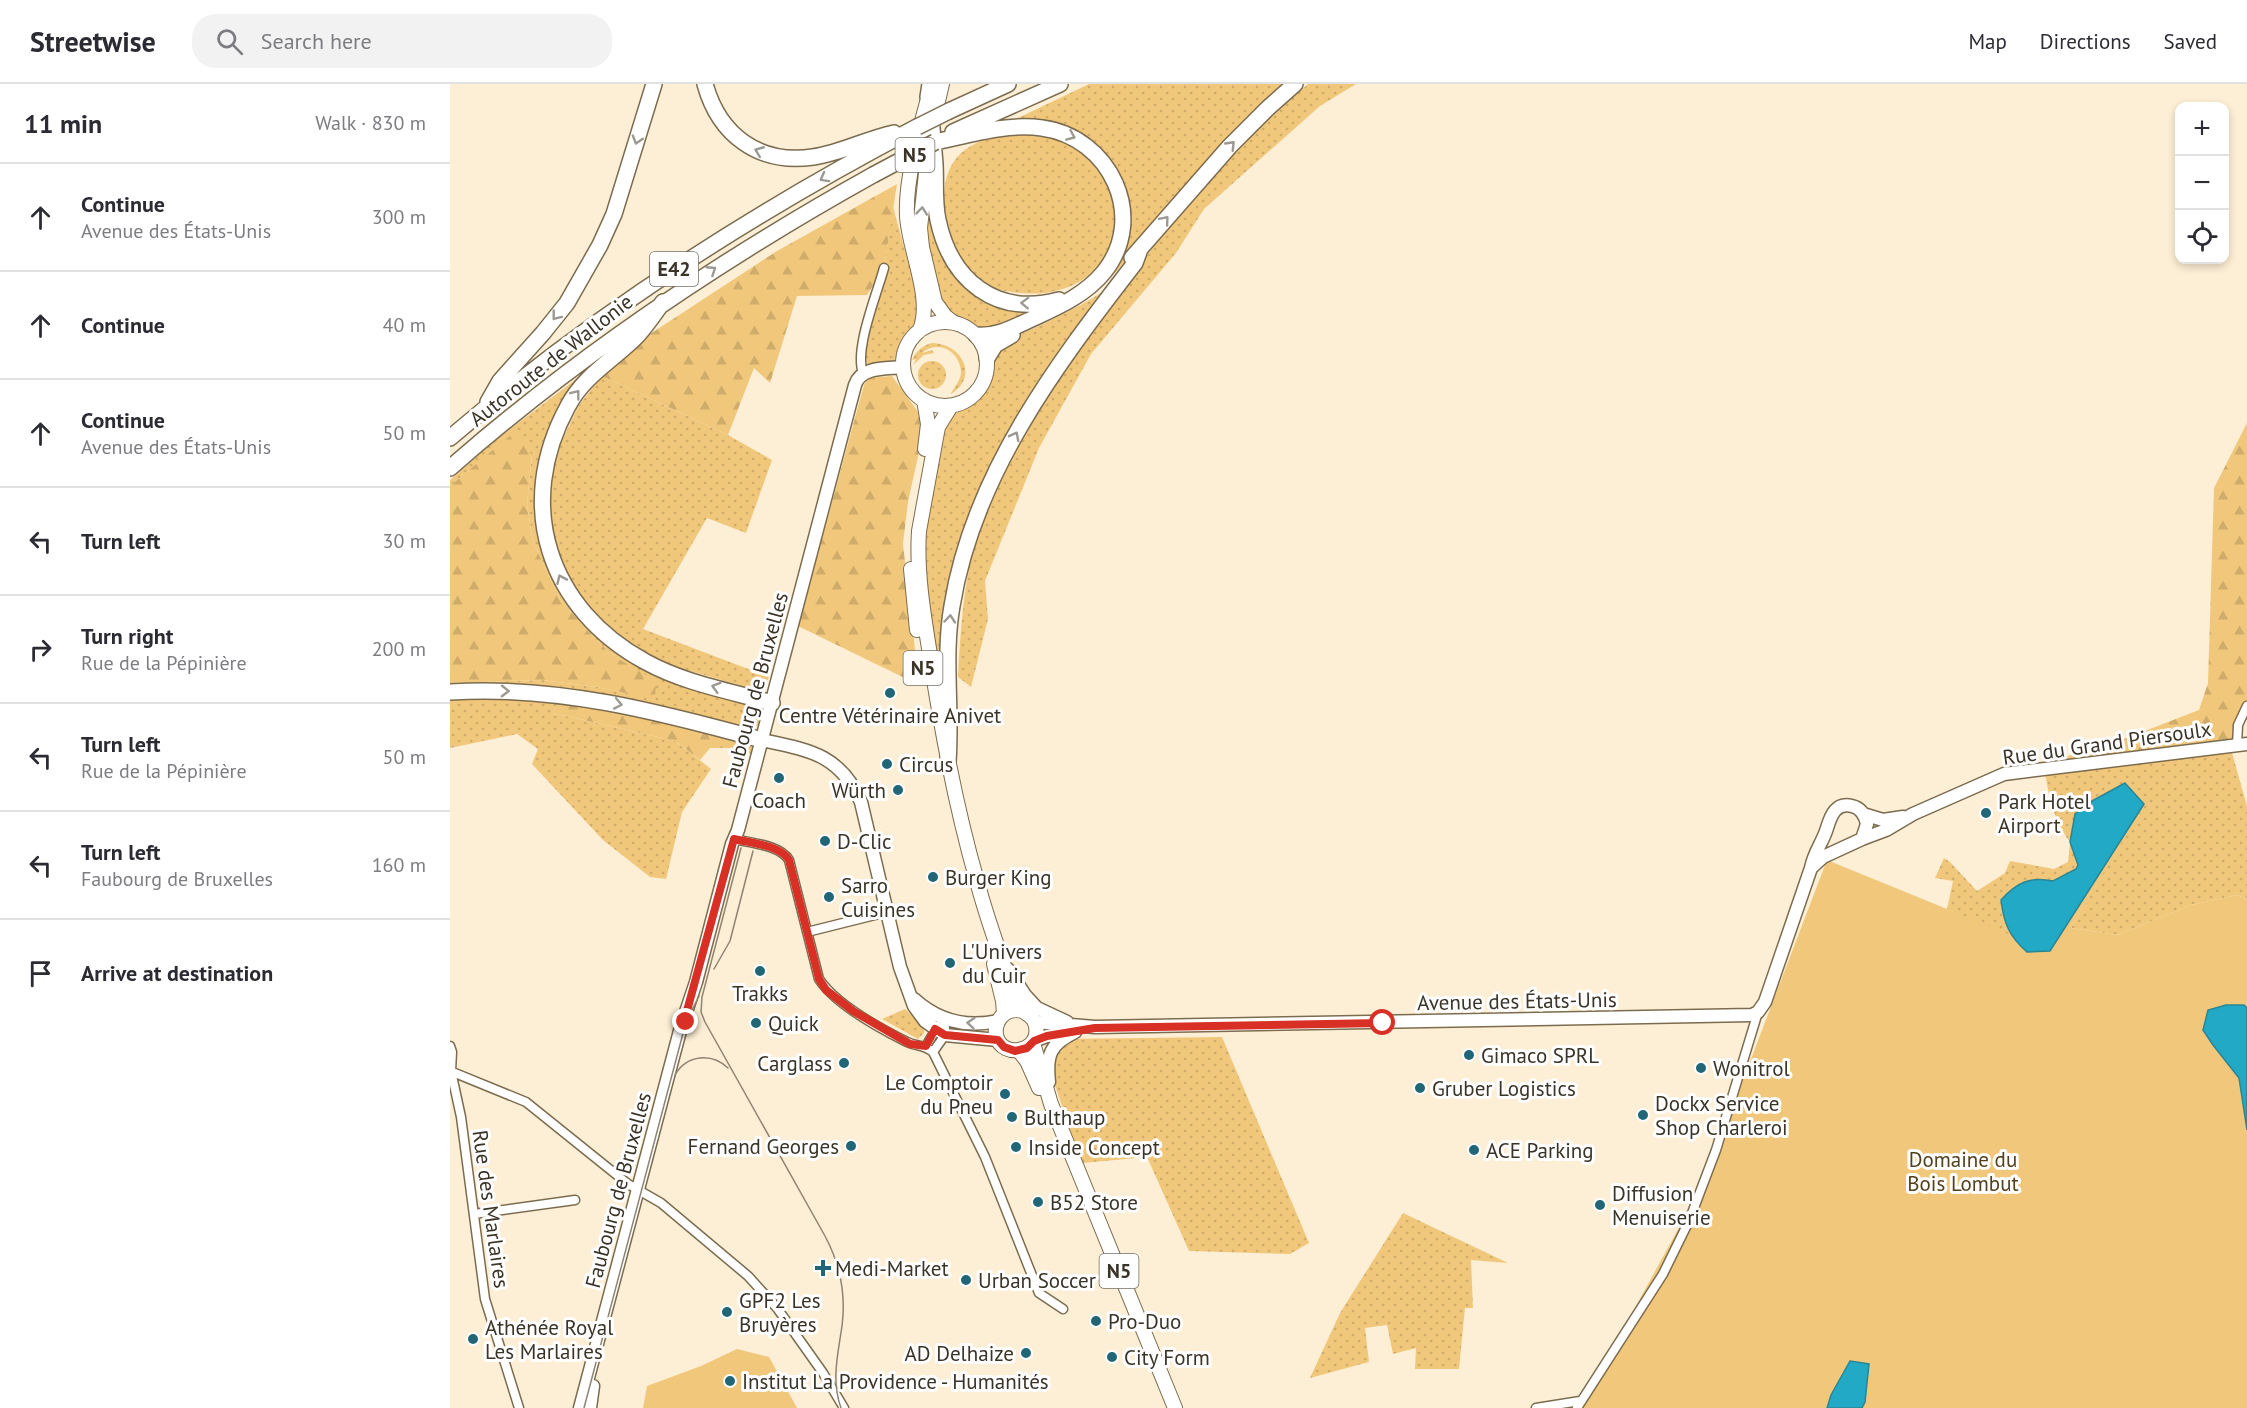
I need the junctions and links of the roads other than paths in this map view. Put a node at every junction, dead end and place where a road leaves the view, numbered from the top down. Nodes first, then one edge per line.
1 (654, 84) edge
2 (705, 84) edge
3 (942, 84) edge
4 (993, 84) edge
5 (1008, 84) edge
6 (1060, 84) edge
7 (1295, 84) edge
8 (930, 88) edge
9 (977, 97) junction
10 (973, 128) junction
11 (928, 132) junction
12 (876, 143) junction
13 (1139, 252) junction
14 (884, 268) dead end
15 (1082, 292) junction
16 (663, 302) junction
17 (954, 323) junction
18 (920, 330) junction
19 (976, 335) junction
20 (987, 358) junction
21 (903, 367) junction
22 (863, 373) junction
23 (924, 400) junction
24 (951, 406) junction
25 (485, 408) junction
26 (450, 438) edge
27 (450, 468) edge
28 (450, 692) edge
29 (772, 703) junction
30 (2247, 706) edge
31 (762, 740) junction
32 (2242, 745) edge
33 (948, 761) junction
34 (1863, 813) junction
35 (1913, 814) junction
36 (1828, 828) junction
37 (1862, 839) junction
38 (1846, 845) junction
39 (740, 847) junction
40 (1811, 868) junction
41 (887, 912) junction
42 (807, 932) junction
43 (1004, 965) junction
44 (911, 996) junction
45 (1023, 1011) junction
46 (1758, 1012) junction
47 (1001, 1018) junction
48 (945, 1020) junction
49 (1035, 1022) junction
50 (1073, 1028) junction
51 (940, 1032) junction
52 (998, 1040) junction
53 (1033, 1042) junction
54 (450, 1046) edge
55 (926, 1046) junction
56 (1019, 1051) junction
57 (933, 1052) junction
58 (451, 1071) edge
59 (1051, 1104) junction
60 (461, 1117) junction
61 (450, 1118) edge
62 (642, 1192) junction
63 (575, 1200) dead end
64 (474, 1214) junction
65 (1063, 1309) dead end
66 (1579, 1405) edge
67 (519, 1408) edge
68 (580, 1408) edge
69 (590, 1408) edge
70 (844, 1408) edge
71 (1175, 1408) edge
72 (1536, 1408) edge

1 -> 25 highway
12 -> 2 highway
3 - 11 main road, N5
4 - 9 highway
5 - 9 highway, Autoroute de Wallonie / E42
6 - 10 highway
13 -> 7 highway
8 - 18 main road, N5
9 - 11 highway, Autoroute de Wallonie / E42, bridge
10 - 11 highway
10 -> 15 highway
11 - 12 highway
15 -> 11 highway
16 -> 11 highway, Autoroute de Wallonie / E42, bridge
17 -> 11 main road, N5
12 -> 25 highway, Autoroute de Wallonie / E42
13 - 20 highway
33 -> 13 highway
14 - 22 street, Faubourg de Bruxelles
15 - 19 highway
16 - 27 highway, Autoroute de Wallonie / E42
29 -> 16 highway
17 - 18 main road
17 - 19 main road, N5
18 - 21 main road, N5
19 - 20 main road
20 - 24 main road
21 - 22 street
21 - 23 main road
22 - 29 street, Faubourg de Bruxelles
23 - 24 main road
23 - 47 main road, N5
24 - 33 main road, N5
25 - 26 highway, Autoroute de Wallonie / E42
28 -> 31 highway
29 - 31 street, Faubourg de Bruxelles
30 - 32 street, Rue du Grand Piersoulx
31 - 39 street, Faubourg de Bruxelles
31 - 41 street
32 - 35 street, Rue du Grand Piersoulx
33 - 43 main road, N5
34 - 35 street, Rue du Grand Piersoulx
34 - 36 street
34 - 37 street
35 - 37 street, Rue du Grand Piersoulx
36 - 38 street
36 - 40 street
37 - 38 street
38 - 40 street
39 - 42 street
39 - 62 street, Faubourg de Bruxelles
40 - 46 street
41 - 42 street
41 - 44 street
42 - 55 street
43 - 45 main road, N5
43 - 50 street
44 - 48 street
44 - 51 street
45 - 47 main road
45 - 49 main road, N5
46 - 50 street, Avenue des États-Unis
46 - 66 street
47 -> 48 street
47 - 52 main road, N5
48 - 51 street
49 - 50 street, Avenue des États-Unis
49 - 53 main road, N5
50 - 53 street, Avenue des États-Unis
50 - 59 street
51 - 52 street
51 - 55 street
51 - 57 street
52 - 56 main road
53 - 56 main road
53 - 59 main road, N5
54 - 58 street, Rue des Marlaires
55 - 57 street
56 - 59 main road, N5
57 - 65 street
58 - 60 street, Rue des Marlaires
58 - 62 street
59 - 71 main road, N5
60 - 61 street
60 - 64 street, Rue des Marlaires
62 - 68 street, Faubourg de Bruxelles
62 - 69 street, Faubourg de Bruxelles
62 - 70 street
63 - 64 street
64 - 67 street, Rue des Marlaires
66 - 72 street

